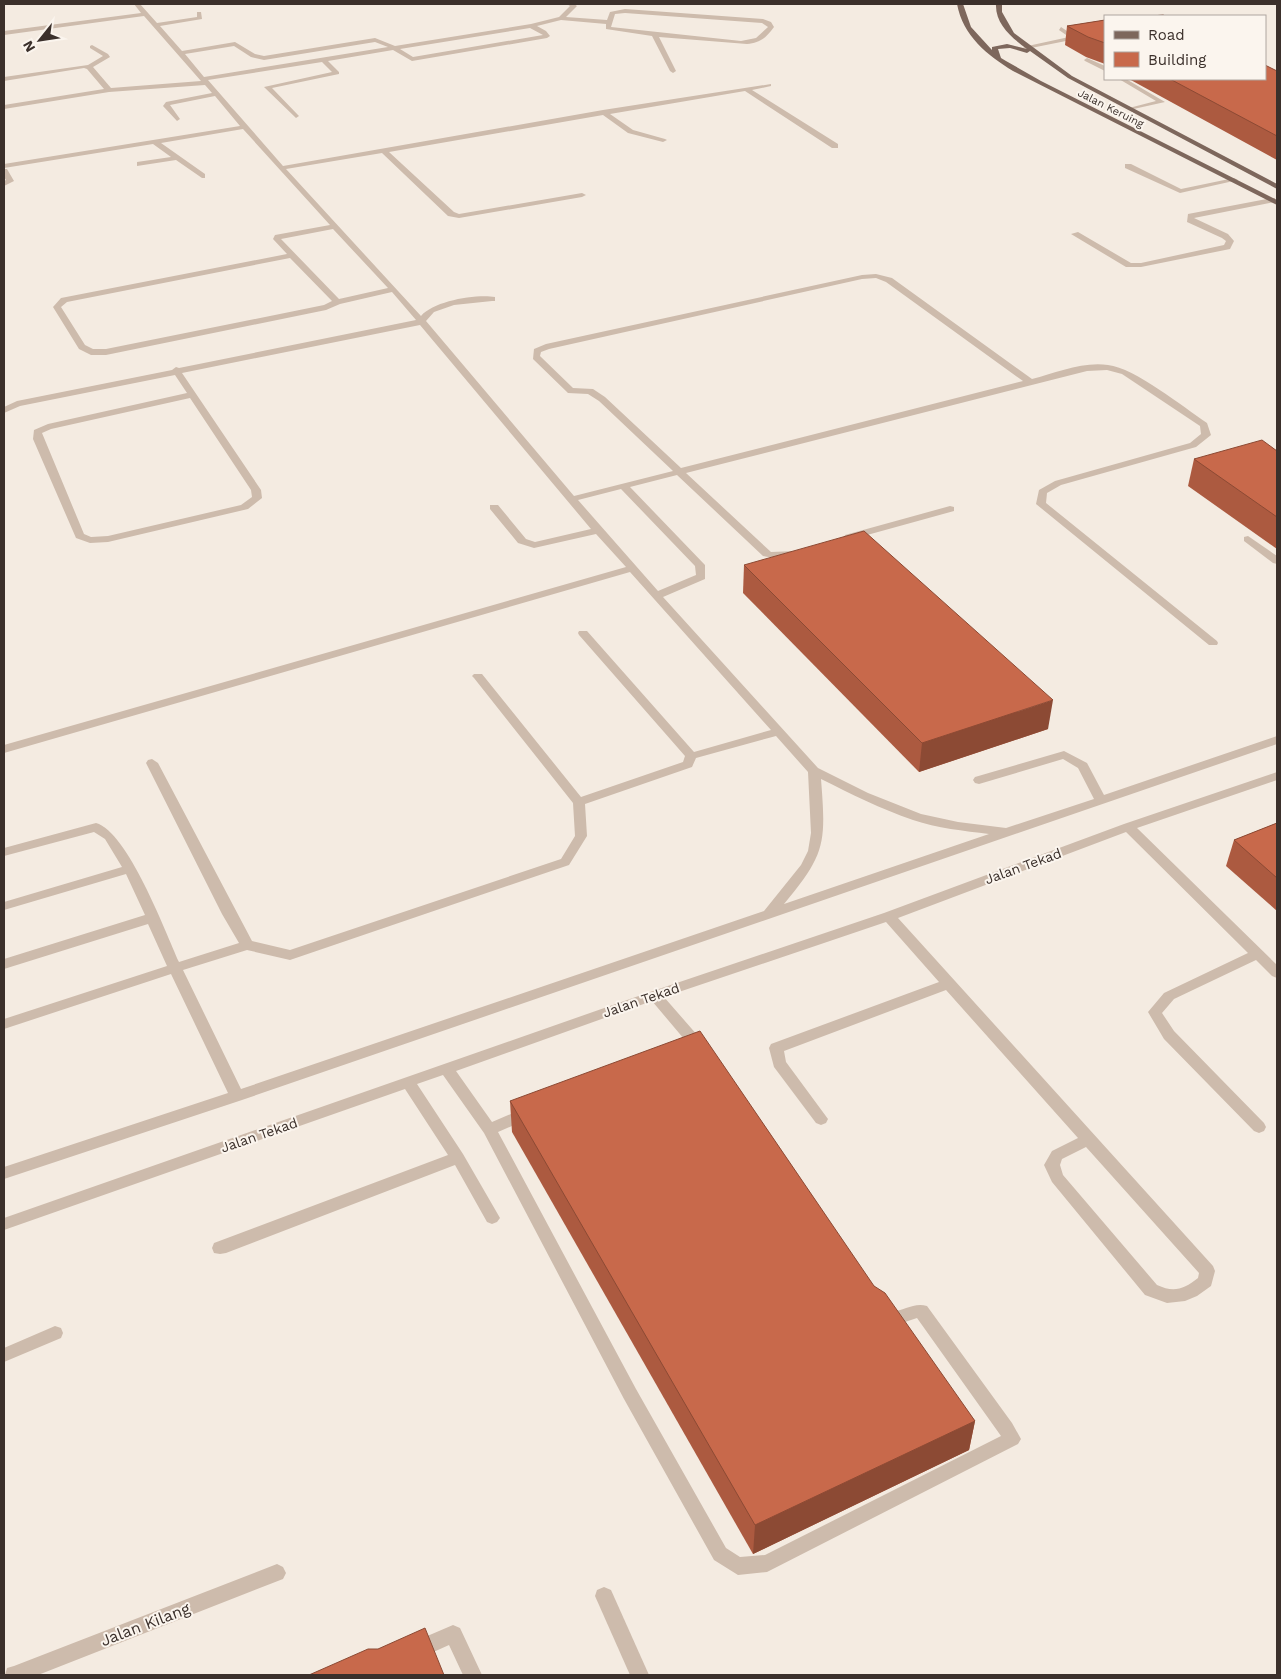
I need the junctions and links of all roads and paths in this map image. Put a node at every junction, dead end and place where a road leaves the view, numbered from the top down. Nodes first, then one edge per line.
1 (137, 4) edge
2 (960, 4) edge
3 (999, 4) edge
4 (574, 5) edge
5 (199, 13) dead end
6 (146, 14) junction
7 (561, 18) junction
8 (609, 22) junction
9 (156, 25) junction
10 (531, 26) junction
11 (1061, 29) dead end
12 (4, 33) edge
13 (655, 35) junction
14 (92, 47) dead end
15 (1026, 47) junction
16 (393, 48) junction
17 (180, 53) junction
18 (1040, 57) junction
19 (998, 58) junction
20 (324, 60) junction
21 (1087, 60) edge
22 (89, 67) junction
23 (1104, 69) edge
24 (673, 71) dead end
25 (4, 79) edge
26 (1124, 80) edge
27 (205, 81) junction
28 (769, 85) dead end
29 (109, 90) junction
30 (746, 90) junction
31 (217, 94) junction
32 (4, 107) edge
33 (1131, 109) junction
34 (603, 112) junction
35 (296, 116) dead end
36 (177, 119) dead end
37 (245, 126) junction
38 (662, 140) dead end
39 (154, 142) junction
40 (835, 146) dead end
41 (384, 150) junction
42 (176, 158) junction
43 (140, 164) dead end
44 (4, 166) edge
45 (1128, 166) dead end
46 (281, 168) junction
47 (4, 171) edge
48 (202, 176) dead end
49 (1234, 180) junction
50 (4, 184) edge
51 (1277, 187) edge
52 (582, 195) dead end
53 (1274, 202) edge
54 (335, 226) junction
55 (1074, 234) dead end
56 (292, 255) junction
57 (394, 290) junction
58 (492, 298) dead end
59 (337, 302) junction
60 (421, 322) junction
61 (176, 370) junction
62 (1030, 382) junction
63 (192, 395) junction
64 (4, 404) edge
65 (17, 404) junction
66 (4, 410) edge
67 (679, 471) junction
68 (623, 486) junction
69 (572, 500) junction
70 (494, 507) dead end
71 (950, 509) dead end
72 (598, 530) junction
73 (1248, 539) dead end
74 (839, 540) edge
75 (802, 550) edge
76 (1277, 560) edge
77 (634, 568) junction
78 (658, 595) junction
79 (583, 633) dead end
80 (1213, 643) dead end
81 (478, 676) dead end
82 (780, 731) junction
83 (1277, 740) edge
84 (4, 749) edge
85 (691, 756) junction
86 (152, 763) dead end
87 (814, 771) junction
88 (1277, 776) edge
89 (979, 780) dead end
90 (1100, 800) junction
91 (579, 802) junction
92 (1128, 827) junction
93 (1008, 832) junction
94 (4, 852) edge
95 (130, 869) junction
96 (4, 906) edge
97 (768, 914) junction
98 (890, 916) junction
99 (152, 918) junction
100 (248, 945) junction
101 (1258, 954) junction
102 (4, 964) edge
103 (175, 968) junction
104 (1277, 973) edge
105 (948, 984) junction
106 (655, 995) junction
107 (4, 1024) edge
108 (696, 1043) junction
109 (678, 1051) edge
110 (712, 1064) edge
111 (446, 1068) junction
112 (408, 1082) junction
113 (237, 1096) junction
114 (534, 1111) edge
115 (821, 1119) dead end
116 (1259, 1127) dead end
117 (489, 1129) junction
118 (1088, 1140) junction
119 (458, 1158) junction
120 (4, 1173) edge
121 (492, 1218) dead end
122 (4, 1224) edge
123 (220, 1248) dead end
124 (872, 1302) edge
125 (55, 1333) dead end
126 (4, 1355) edge
127 (277, 1573) dead end
128 (604, 1596) dead end
129 (404, 1656) edge
130 (14, 1675) edge
131 (473, 1675) edge
132 (640, 1675) edge

1 - 6 street
2 - 19 main road, Jalan Keruing
3 - 15 main road, Jalan Keruing
4 - 7 street
5 - 9 street
6 - 9 street
6 - 12 street
7 - 8 street
7 - 10 street
8 - 13 street
8 - 13 street
9 - 17 street
10 - 16 street
10 - 16 street
11 - 15 street
13 - 24 street
14 - 22 street
15 - 18 main road, Jalan Keruing
16 - 17 street
16 - 20 street
17 - 27 street
18 - 19 main road
18 - 33 main road, Jalan Keruing
19 - 49 main road, Jalan Keruing
20 - 27 street
20 - 35 street
21 - 23 street
22 - 25 street
22 - 29 street
26 - 33 street
27 - 29 street
27 - 31 street
28 - 30 street
29 - 32 street
30 - 34 street
30 - 40 street
31 - 36 street
31 - 37 street
33 - 51 main road, Jalan Keruing
34 - 38 street
34 - 41 street
37 - 39 street
37 - 46 street
39 - 42 street
39 - 44 street
41 - 46 street
41 - 52 street
42 - 43 street
42 - 48 street
45 - 49 street
46 - 54 street
47 - 50 street
49 - 53 main road, Jalan Keruing
53 - 55 street
54 - 56 street
54 - 57 street
56 - 59 street
56 - 59 street
57 - 59 street
57 - 60 street
58 - 60 street
60 - 61 street
60 - 69 street
61 - 63 street
61 - 65 street
62 - 67 street
62 - 67 street
62 - 80 street
63 - 63 street
64 - 65 street
65 - 66 street
67 - 68 street
67 - 75 street
68 - 69 street
68 - 78 street
69 - 72 street
70 - 72 street
71 - 74 street
72 - 77 street
73 - 76 street
77 - 78 street
77 - 84 street
78 - 82 street
79 - 85 street
81 - 91 street
82 - 85 street
82 - 87 street
83 - 90 street
85 - 91 street
86 - 100 street
87 - 93 street
87 - 97 street
88 - 92 street, Jalan Tekad
89 - 90 street
90 - 93 street
91 - 100 street
92 - 98 street, Jalan Tekad
92 - 101 street
93 - 97 street
94 - 95 street
95 - 96 street
95 - 99 street
97 - 113 street
98 - 105 street
98 - 106 street, Jalan Tekad
99 - 102 street
99 - 103 street
100 - 103 street
101 - 104 street
101 - 116 street
103 - 107 street
103 - 113 street
105 - 115 street
105 - 118 street
106 - 108 street
106 - 111 street, Jalan Tekad
108 - 109 street
108 - 110 street
111 - 112 street, Jalan Tekad
111 - 117 street
112 - 119 street
112 - 122 street, Jalan Tekad
113 - 120 street
114 - 117 street
117 - 124 street
118 - 118 street
119 - 121 street
119 - 123 street
125 - 126 street
127 - 130 street, Jalan Kilang
128 - 132 street
129 - 131 street

